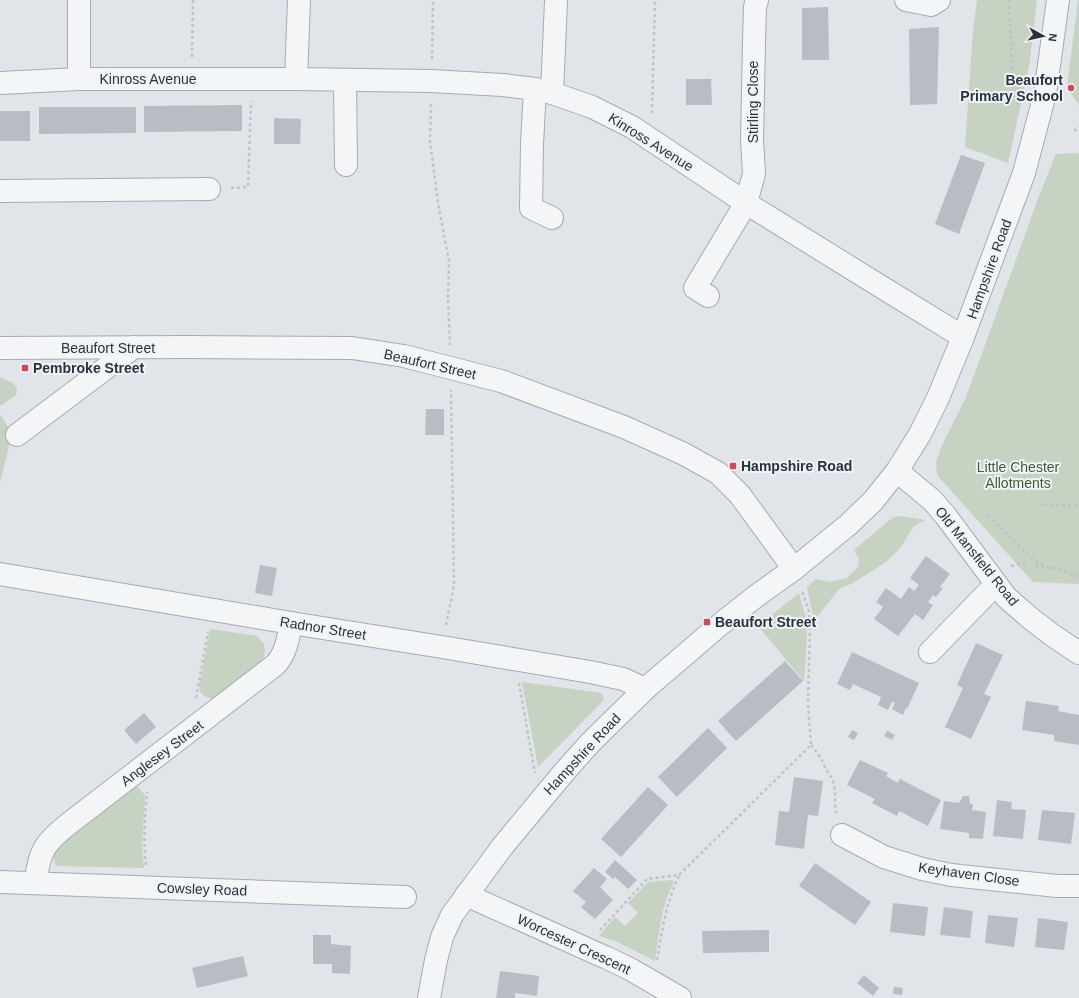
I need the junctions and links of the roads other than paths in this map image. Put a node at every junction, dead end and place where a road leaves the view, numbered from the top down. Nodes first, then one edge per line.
1 (79, 0) edge
2 (299, 0) edge
3 (757, 0) edge
4 (906, 0) edge
5 (939, 0) edge
6 (1058, 0) edge
7 (556, 1) dead end
8 (79, 79) junction
9 (296, 79) junction
10 (345, 80) junction
11 (0, 83) edge
12 (544, 91) junction
13 (346, 165) dead end
14 (209, 189) road end
15 (0, 191) edge
16 (746, 203) junction
17 (552, 218) dead end
18 (708, 296) dead end
19 (963, 337) junction
20 (134, 347) junction
21 (0, 348) edge
22 (17, 435) dead end
23 (898, 471) junction
24 (794, 570) junction
25 (0, 574) edge
26 (996, 584) junction
27 (291, 624) junction
28 (930, 652) dead end
29 (1079, 653) edge
30 (645, 689) junction
31 (842, 835) road end
32 (0, 882) edge
33 (36, 883) junction
34 (1079, 886) edge
35 (466, 895) junction
36 (405, 897) dead end
37 (429, 998) edge
38 (680, 998) edge

1 - 8 street
2 - 9 street
3 - 16 street, Stirling Close
4 - 5 street
6 - 19 street, Hampshire Road
7 - 12 street
8 - 9 street, Kinross Avenue
8 - 11 street, Kinross Avenue
9 - 10 street, Kinross Avenue
10 - 12 street, Kinross Avenue
10 - 13 street
12 - 16 street, Kinross Avenue
12 - 17 street
14 - 15 street
16 - 18 street, Stirling Close
16 - 19 street, Kinross Avenue
19 - 23 street, Hampshire Road
20 - 21 street, Beaufort Street
20 - 22 street
20 - 24 street, Beaufort Street
23 - 24 street, Hampshire Road
23 - 26 street, Old Mansfield Road
24 - 30 street, Hampshire Road
25 - 27 street, Radnor Street
26 - 28 street
26 - 29 street, Old Mansfield Road
27 - 30 street, Radnor Street
27 - 33 street, Anglesey Street
30 - 35 street, Hampshire Road
31 - 34 street, Keyhaven Close
32 - 33 street, Cowsley Road
33 - 36 street, Cowsley Road
35 - 37 street, Hampshire Road
35 - 38 street, Worcester Crescent

